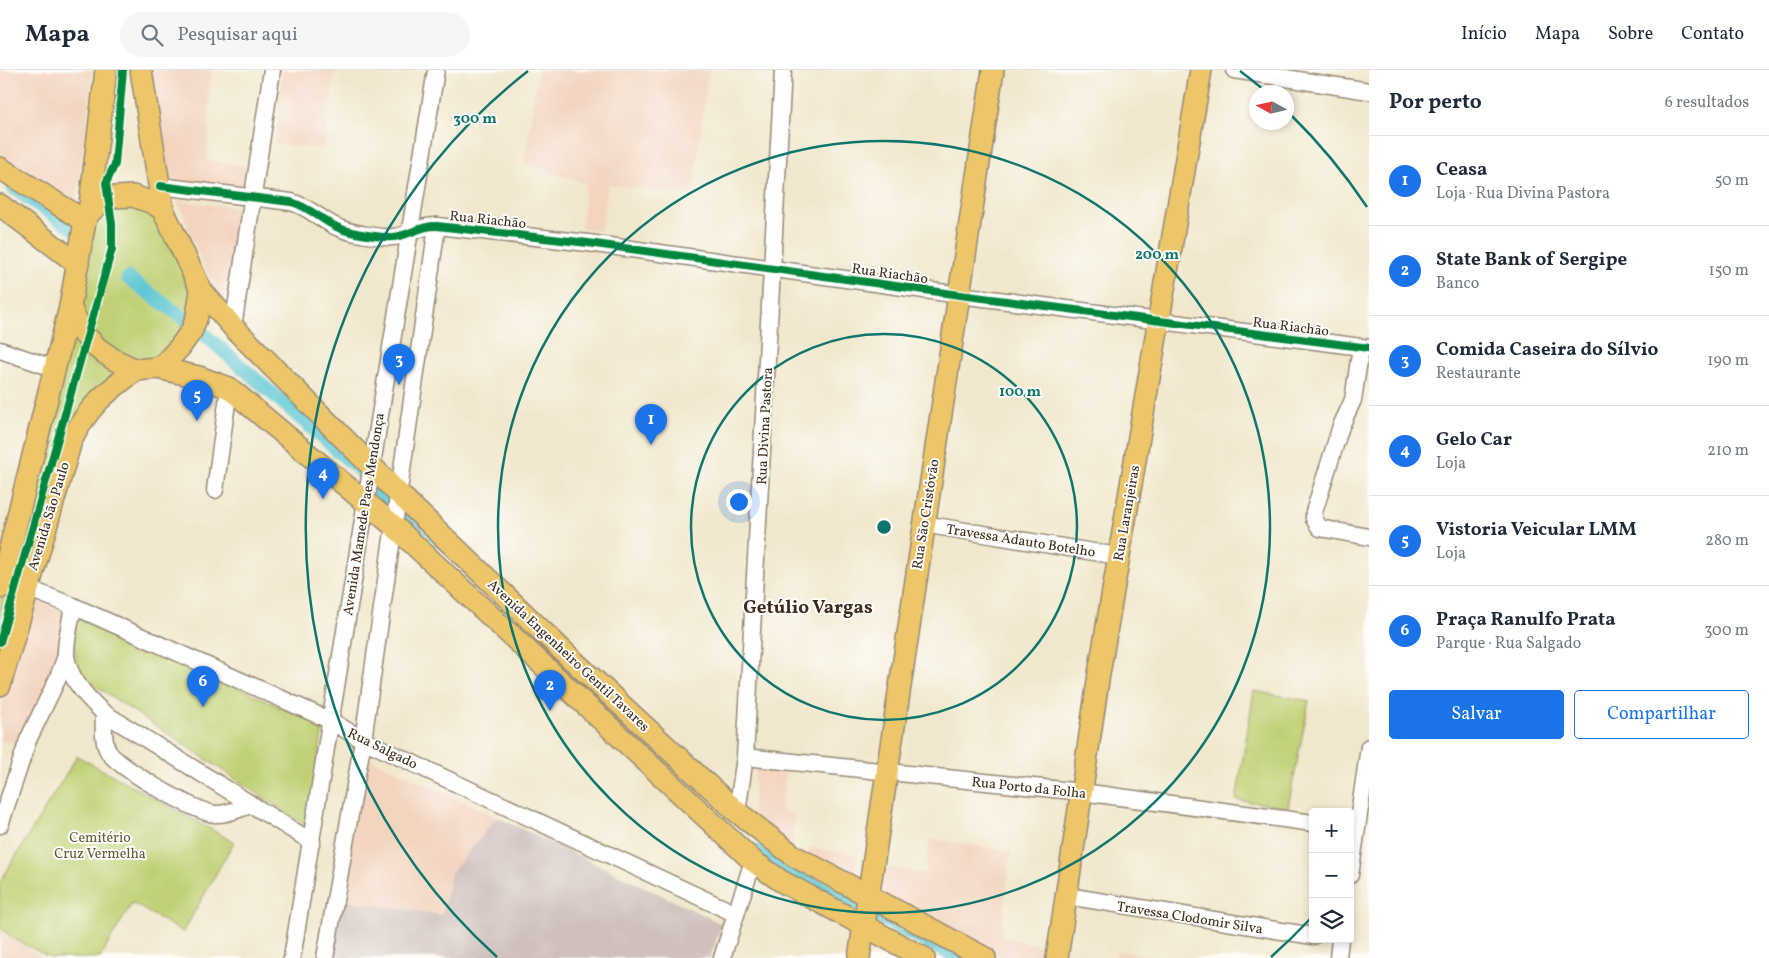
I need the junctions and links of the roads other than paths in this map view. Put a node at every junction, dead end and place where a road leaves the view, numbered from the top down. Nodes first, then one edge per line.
1 (106, 70) edge
2 (141, 70) edge
3 (272, 70) edge
4 (436, 70) edge
5 (783, 70) edge
6 (993, 70) edge
7 (1201, 70) edge
8 (1234, 70) edge
9 (1369, 91) edge
10 (0, 168) edge
11 (160, 186) junction
12 (252, 197) junction
13 (0, 206) edge
14 (163, 210) junction
15 (87, 217) junction
16 (437, 226) junction
17 (410, 234) junction
18 (78, 264) junction
19 (772, 270) junction
20 (200, 290) junction
21 (960, 295) junction
22 (70, 307) junction
23 (1158, 322) junction
24 (233, 327) junction
25 (1365, 347) edge
26 (0, 350) edge
27 (158, 368) junction
28 (56, 369) junction
29 (136, 370) junction
30 (229, 388) junction
31 (370, 468) junction
32 (215, 490) dead end
33 (399, 498) junction
34 (365, 502) junction
35 (394, 524) junction
36 (923, 524) junction
37 (1369, 537) edge
38 (1118, 556) junction
39 (1, 580) edge
40 (27, 588) junction
41 (73, 606) junction
42 (66, 656) junction
43 (0, 685) edge
44 (104, 713) junction
45 (329, 720) junction
46 (363, 740) junction
47 (1369, 747) edge
48 (745, 757) junction
49 (885, 771) junction
50 (1082, 792) junction
51 (251, 805) junction
52 (738, 812) junction
53 (1309, 822) edge
54 (0, 825) edge
55 (1359, 829) edge
56 (312, 842) junction
57 (1354, 855) edge
58 (753, 861) junction
59 (867, 896) junction
60 (1067, 896) junction
61 (736, 914) junction
62 (864, 925) junction
63 (1309, 935) edge
64 (1340, 943) edge
65 (292, 958) edge
66 (325, 958) edge
67 (722, 958) edge
68 (858, 958) edge
69 (924, 958) edge
70 (985, 958) edge
71 (1057, 958) edge
72 (1338, 958) edge

1 - 15 main road
2 - 11 main road, Avenida Engenheiro Gentil Tavares
3 - 12 street
4 - 17 street, Avenida Mamede Paes Mendonça
5 - 19 street, Rua Divina Pastora
6 - 21 main road, Rua São Cristóvão
7 - 23 main road, Rua Laranjeiras
8 - 9 street
10 - 15 main road
11 - 12 street, Rua Riachão
11 - 14 main road, Avenida Engenheiro Gentil Tavares
12 - 17 street, Rua Riachão
12 - 24 street
13 - 18 main road
14 - 15 main road
14 - 20 main road, Avenida Engenheiro Gentil Tavares
15 - 18 main road
16 - 17 street, Rua Riachão
16 - 19 street, Rua Riachão
16 - 33 street
17 - 31 street, Avenida Mamede Paes Mendonça
18 - 22 main road
19 - 21 street, Rua Riachão
19 - 48 street, Rua Divina Pastora
20 - 24 main road, Avenida Engenheiro Gentil Tavares
20 - 27 main road
21 - 23 street, Rua Riachão
21 - 36 main road, Rua São Cristóvão
22 - 28 main road, Avenida São Paulo
22 - 29 main road
23 - 25 street, Rua Riachão
23 - 38 main road, Rua Laranjeiras
24 - 31 main road, Avenida Engenheiro Gentil Tavares
25 - 37 street
26 - 28 street
27 - 29 main road, Avenida Engenheiro Gentil Tavares
27 - 30 main road, Avenida Engenheiro Gentil Tavares
28 - 39 main road, Avenida São Paulo
29 - 40 main road, Avenida São Paulo
30 - 32 street
30 - 34 main road, Avenida Engenheiro Gentil Tavares
31 - 33 main road, Avenida Engenheiro Gentil Tavares
31 - 34 street, Avenida Mamede Paes Mendonça
33 - 35 street
33 - 52 main road, Avenida Engenheiro Gentil Tavares
34 - 35 main road, Avenida Engenheiro Gentil Tavares
34 - 45 street, Avenida Mamede Paes Mendonça
35 - 46 street
35 - 58 main road, Avenida Engenheiro Gentil Tavares
36 - 38 street, Travessa Adauto Botelho
36 - 49 main road, Rua São Cristóvão
38 - 50 main road, Rua Laranjeiras
40 - 41 street, Rua Salgado
40 - 43 main road, Avenida São Paulo
41 - 42 street
41 - 45 street, Rua Salgado
42 - 44 street
42 - 54 street
44 - 51 street
44 - 51 street
45 - 46 street, Rua Salgado
45 - 56 street, Avenida Mamede Paes Mendonça
46 - 61 street, Rua Salgado
46 - 66 street
47 - 55 street
48 - 49 street, Rua Porto da Folha
48 - 52 street, Rua Divina Pastora
49 - 50 street, Rua Porto da Folha
49 - 59 main road, Rua São Cristóvão
50 - 53 street, Rua Porto da Folha
50 - 60 main road, Rua Laranjeiras
51 - 56 street
52 - 59 main road, Avenida Engenheiro Gentil Tavares
55 - 57 street
56 - 65 street, Avenida Mamede Paes Mendonça
58 - 61 street
58 - 62 main road, Avenida Engenheiro Gentil Tavares
59 - 62 main road, Rua São Cristóvão
59 - 70 main road, Avenida Engenheiro Gentil Tavares
60 - 63 street, Travessa Clodomir Silva
60 - 71 main road, Rua Laranjeiras
61 - 67 street
62 - 68 main road, Rua São Cristóvão
62 - 69 main road, Avenida Engenheiro Gentil Tavares
64 - 72 street

